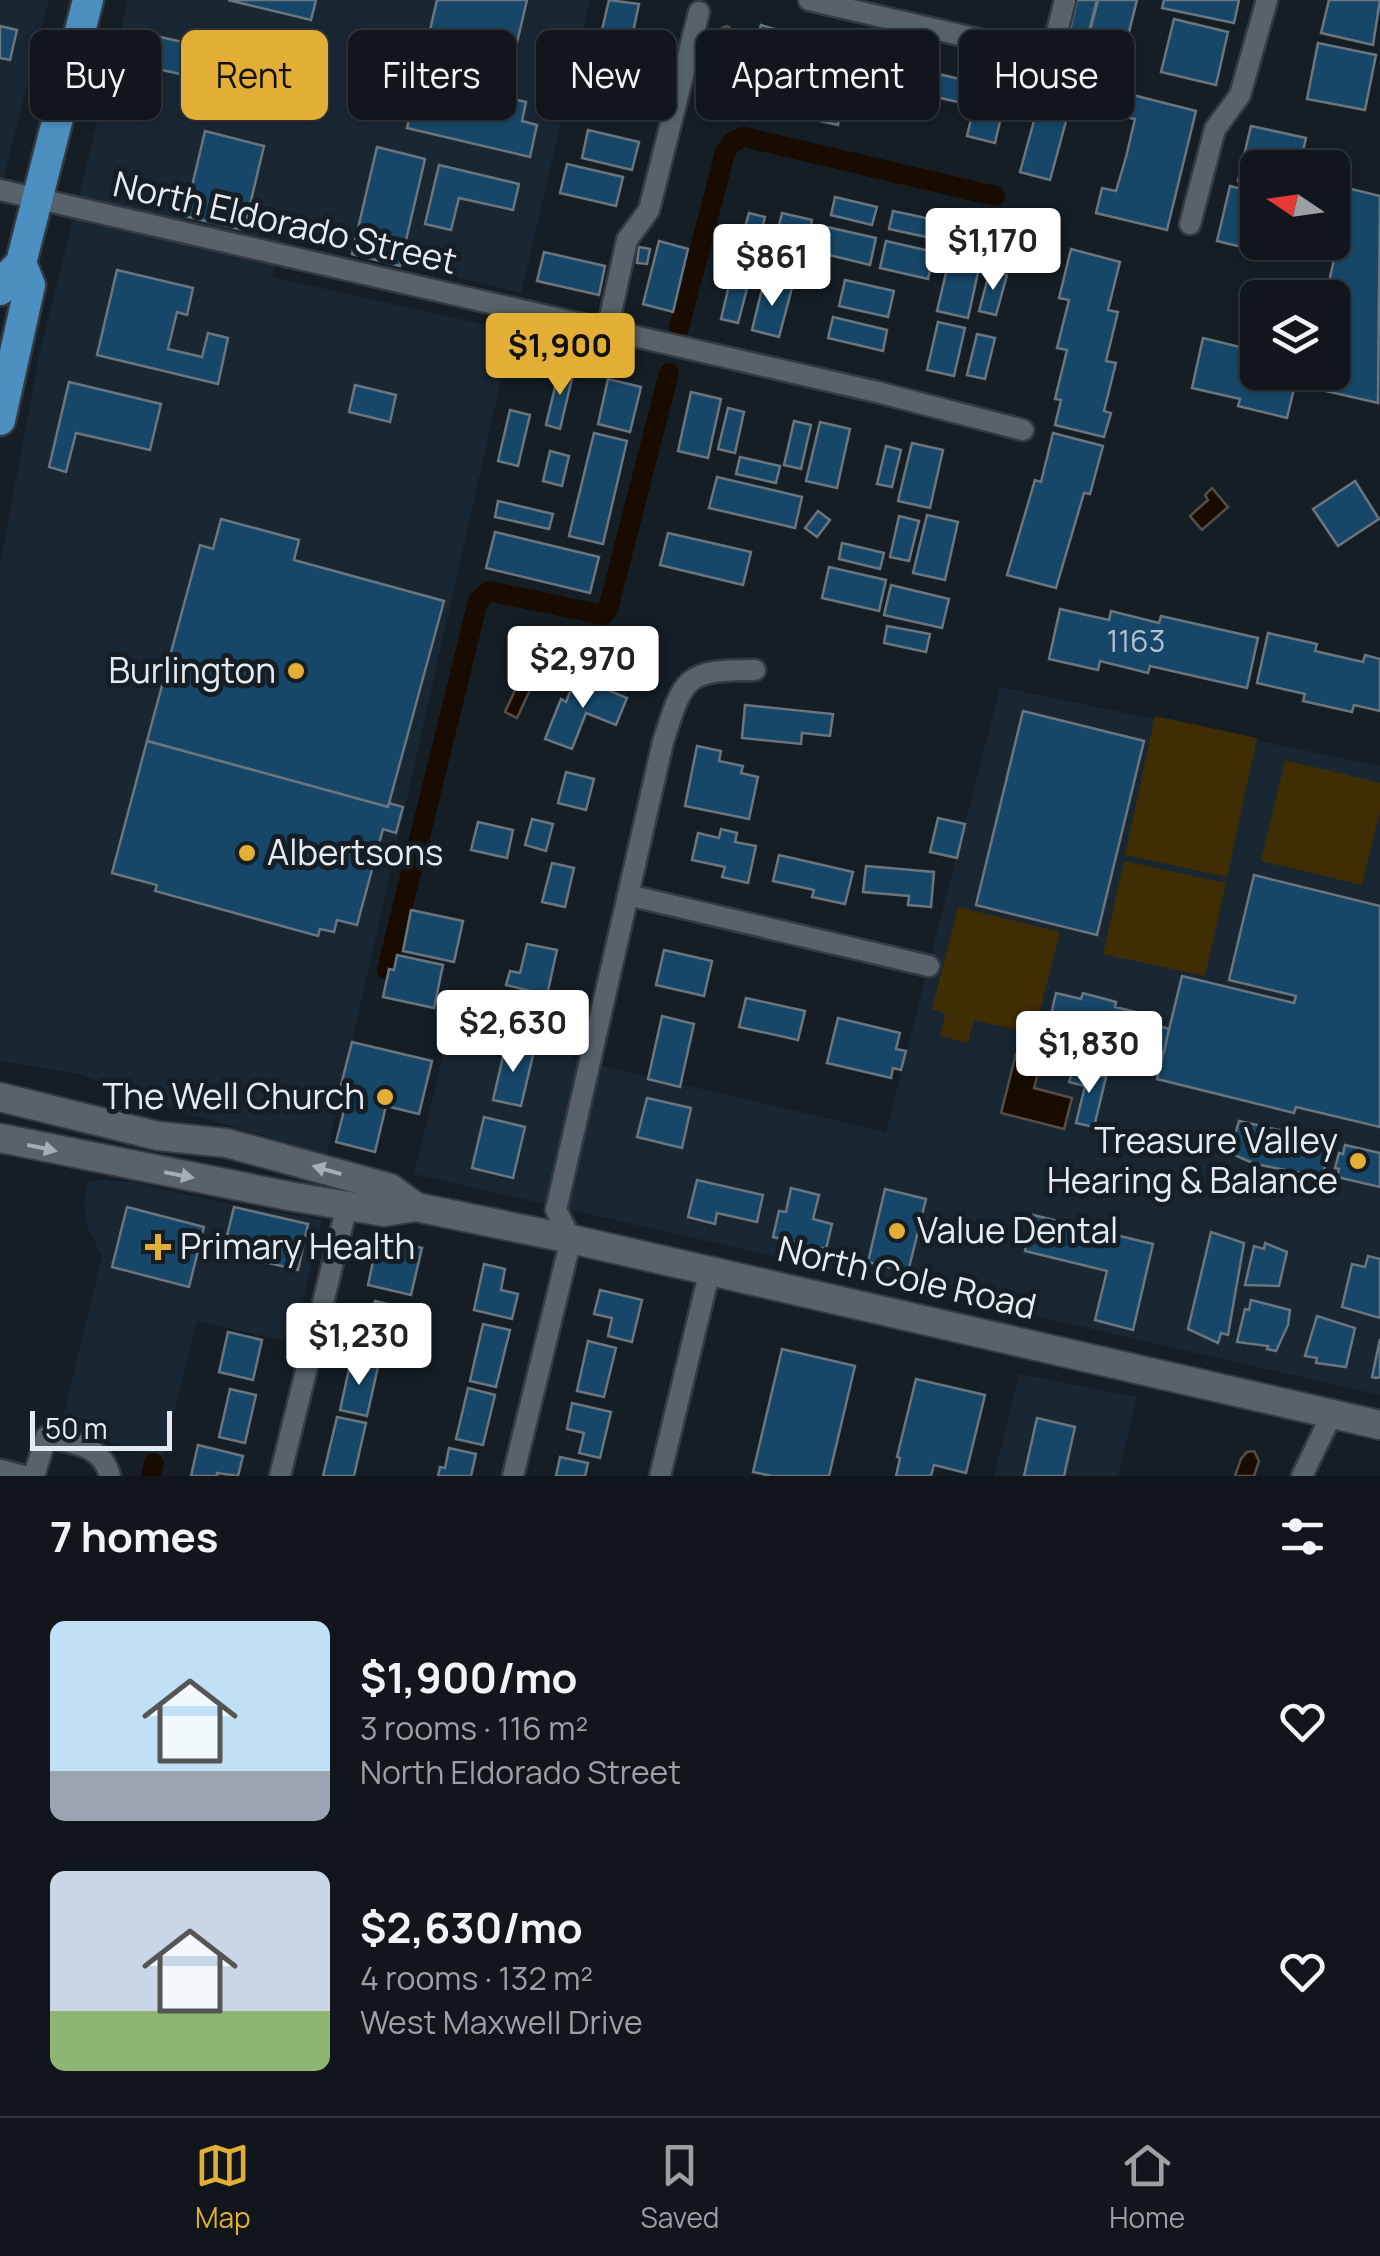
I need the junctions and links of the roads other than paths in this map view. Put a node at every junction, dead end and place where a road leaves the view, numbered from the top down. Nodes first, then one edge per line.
1 (88, 0) edge
2 (809, 0) edge
3 (1065, 0) edge
4 (1268, 0) edge
5 (699, 12) dead end
6 (0, 190) edge
7 (37, 199) junction
8 (1190, 224) dead end
9 (21, 262) junction
10 (0, 290) edge
11 (606, 331) junction
12 (0, 420) edge
13 (1023, 430) dead end
14 (755, 670) dead end
15 (628, 896) junction
16 (929, 966) dead end
17 (0, 1097) edge
18 (0, 1138) edge
19 (347, 1206) junction
20 (416, 1207) junction
21 (571, 1239) junction
22 (710, 1270) junction
23 (1332, 1414) junction
24 (1380, 1425) edge
25 (108, 1469) edge
26 (0, 1470) edge
27 (24, 1476) edge
28 (34, 1476) edge
29 (280, 1476) edge
30 (512, 1476) edge
31 (660, 1476) edge
32 (1302, 1476) edge

1 - 7 main road
2 - 3 street
4 - 8 street
5 - 11 street
6 - 7 street, North Eldorado Street
7 - 9 main road
7 - 11 street, North Eldorado Street
9 - 10 main road
9 - 12 main road
11 - 13 street, North Eldorado Street
14 - 15 street
15 - 16 street
15 - 21 street
20 -> 17 main road, North Cole Road
18 -> 19 main road, North Cole Road
19 - 20 main road, North Cole Road
19 - 29 street
20 - 21 main road, North Cole Road
21 - 22 main road, North Cole Road
21 - 30 street
22 - 23 main road, North Cole Road
22 - 31 street
23 - 24 main road, North Cole Road
23 - 32 street
25 - 28 street
26 - 27 street

